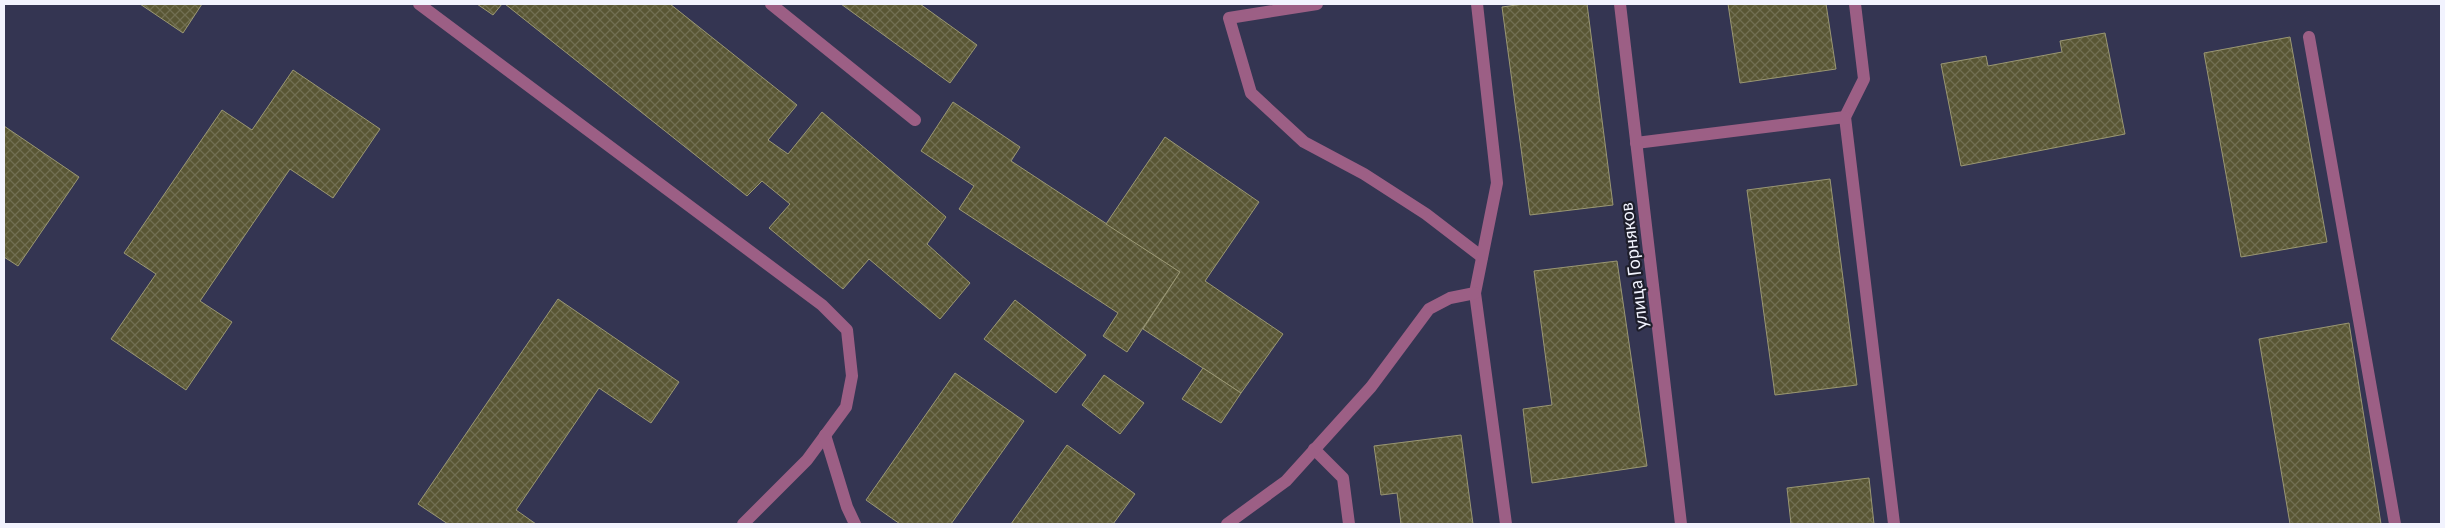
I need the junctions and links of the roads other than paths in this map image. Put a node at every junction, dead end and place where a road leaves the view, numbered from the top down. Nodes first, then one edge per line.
1 (418, 4) edge
2 (771, 4) edge
3 (1317, 4) edge
4 (1477, 4) edge
5 (1620, 4) edge
6 (1855, 4) edge
7 (2309, 37) dead end
8 (1845, 117) junction
9 (915, 120) dead end
10 (1636, 143) junction
11 (1482, 257) junction
12 (1475, 293) junction
13 (825, 435) junction
14 (1314, 449) junction
15 (743, 524) edge
16 (855, 524) edge
17 (1227, 524) edge
18 (1349, 524) edge
19 (1506, 524) edge
20 (1681, 524) edge
21 (1894, 524) edge
22 (2395, 524) edge

1 - 13 street
2 - 9 street
3 - 11 street
4 - 11 street
5 - 10 street, улица Горняков
6 - 8 street
7 - 22 street
8 - 10 street
8 - 21 street
10 - 20 street, улица Горняков
11 - 12 street
12 - 14 street
12 - 19 street
13 - 15 street
13 - 16 street
14 - 17 street
14 - 18 street

